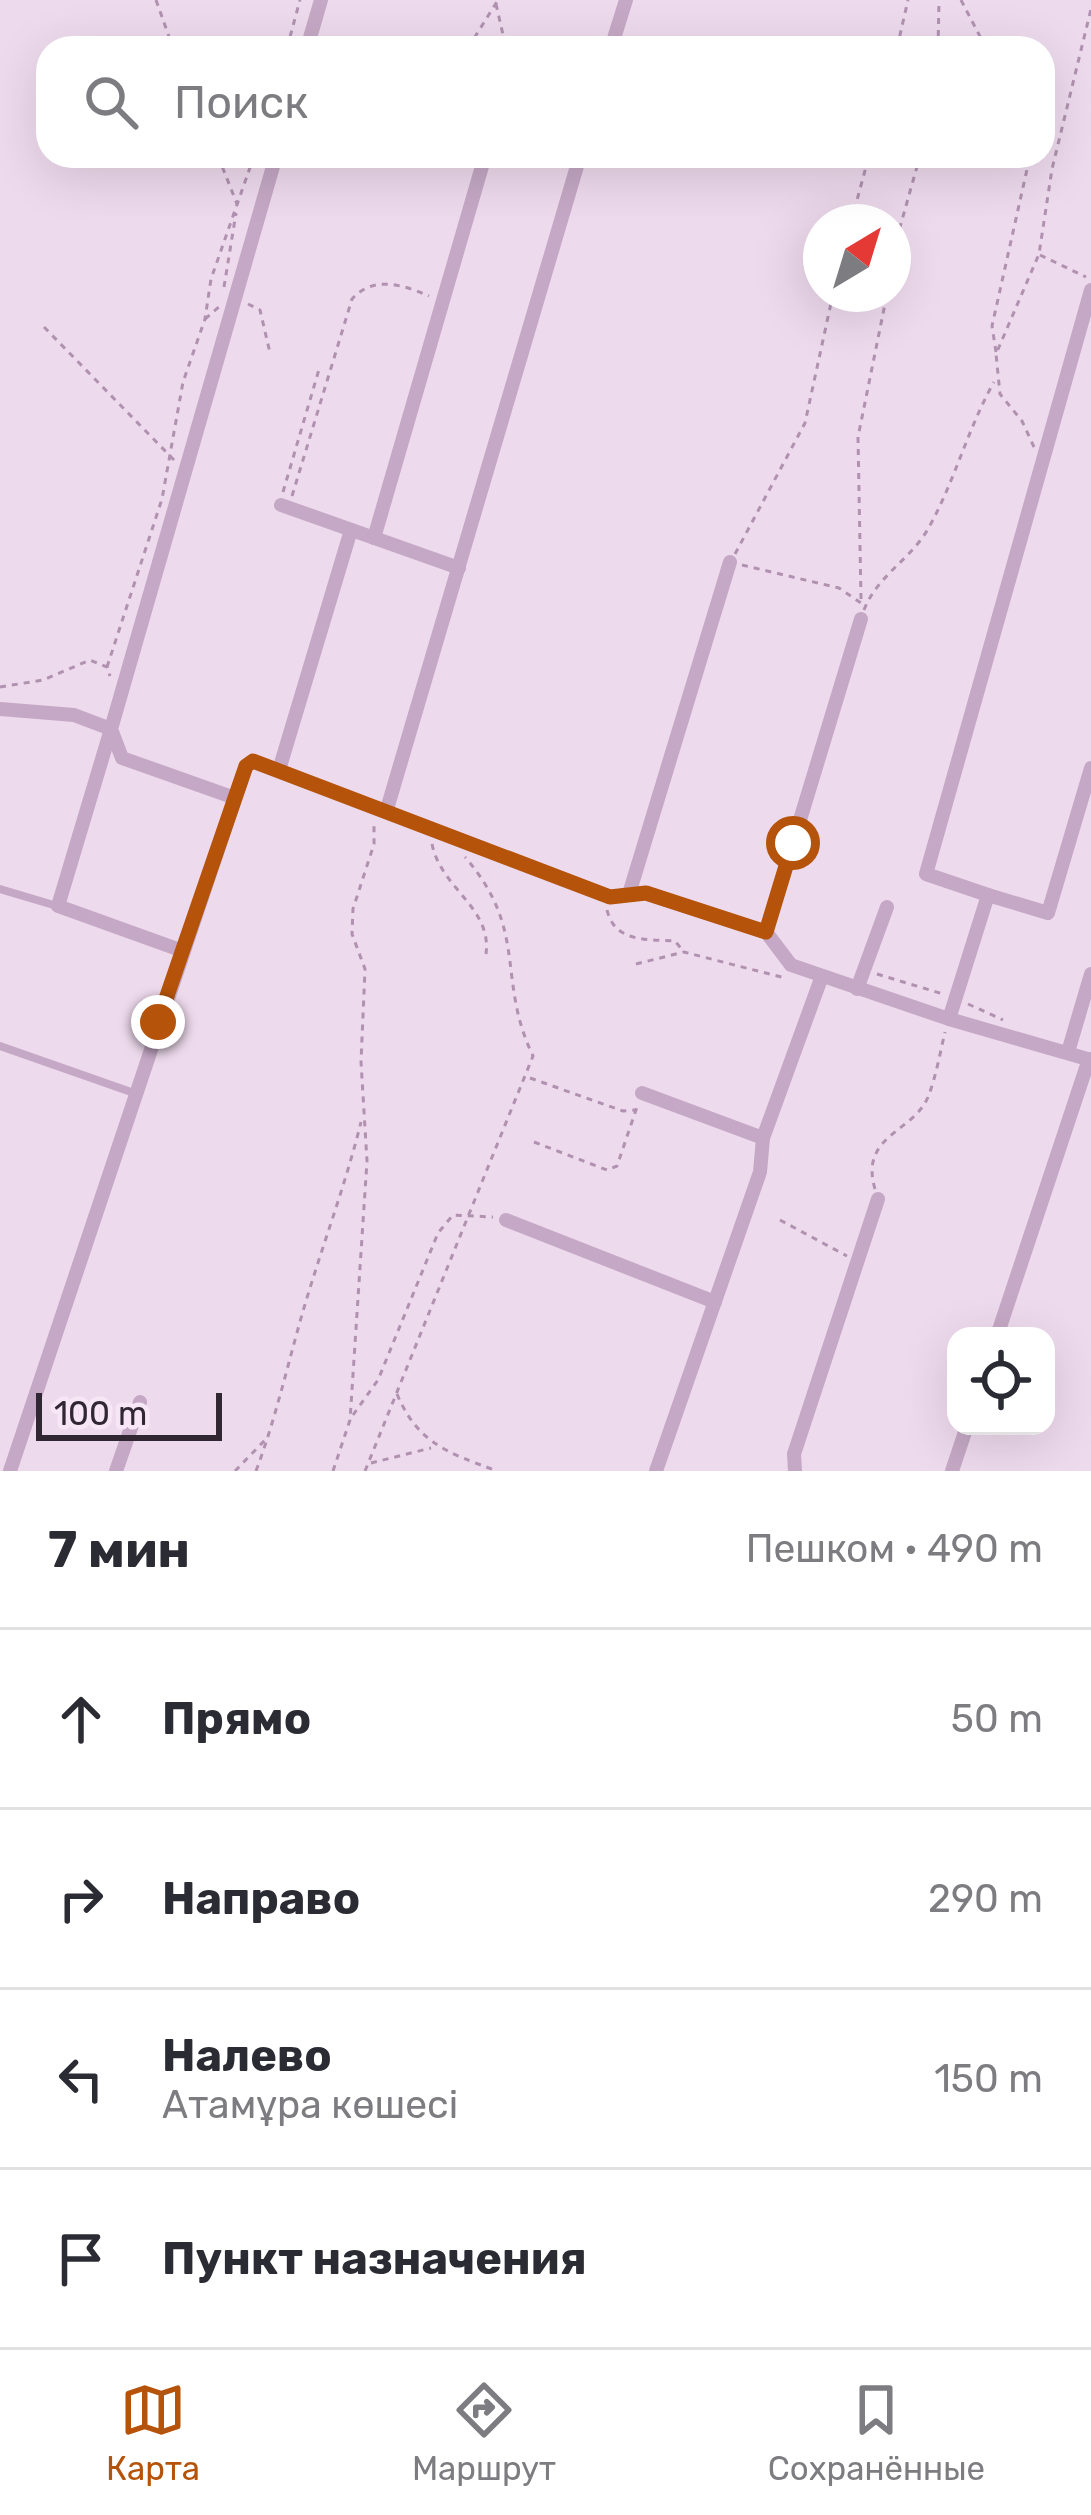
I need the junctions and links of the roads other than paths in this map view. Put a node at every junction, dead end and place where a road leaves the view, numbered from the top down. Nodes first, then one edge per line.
1 (321, 0) edge
2 (626, 0) edge
3 (310, 36) edge
4 (615, 36) edge
5 (272, 168) edge
6 (481, 168) edge
7 (576, 168) edge
8 (1091, 290) edge
9 (287, 507) road end
10 (352, 530) junction
11 (374, 538) junction
12 (730, 562) road end
13 (459, 568) junction
14 (861, 611) road end
15 (0, 709) edge
16 (111, 729) junction
17 (1091, 768) edge
18 (280, 770) junction
19 (235, 798) junction
20 (381, 806) junction
21 (0, 889) edge
22 (629, 894) junction
23 (988, 895) junction
24 (58, 906) junction
25 (887, 907) dead end
26 (766, 932) junction
27 (183, 951) junction
28 (1091, 974) edge
29 (819, 982) junction
30 (857, 988) junction
31 (949, 1019) junction
32 (0, 1046) edge
33 (1068, 1052) junction
34 (1090, 1059) edge
35 (642, 1093) road end
36 (134, 1094) junction
37 (763, 1138) junction
38 (878, 1198) road end
39 (506, 1220) road end
40 (715, 1302) junction
41 (1000, 1327) edge
42 (140, 1402) dead end
43 (964, 1435) edge
44 (10, 1471) edge
45 (116, 1471) edge
46 (656, 1471) edge
47 (795, 1471) edge
48 (952, 1471) edge

1 - 3 street
2 - 4 street
5 - 16 street
6 - 11 street
7 - 13 street
8 - 23 street
9 - 10 street
10 - 11 street
10 - 18 street
11 - 13 street
12 - 22 street
13 - 20 street
14 - 26 street
15 - 16 street
16 - 19 street
16 - 24 street
17 - 23 street
18 - 19 street
18 - 20 street
19 - 27 street
20 - 22 street
21 - 24 lane
22 - 26 street
23 - 31 street
24 - 27 street
25 - 30 street
26 - 29 street
27 - 36 street
28 - 33 street
29 - 30 street
29 - 37 street
30 - 31 street
31 - 33 street
32 - 36 lane
33 - 34 street
34 - 41 street
35 - 37 street
36 - 44 street
37 - 40 street
38 - 47 street
39 - 40 street
40 - 46 street
42 - 45 street
43 - 48 street

